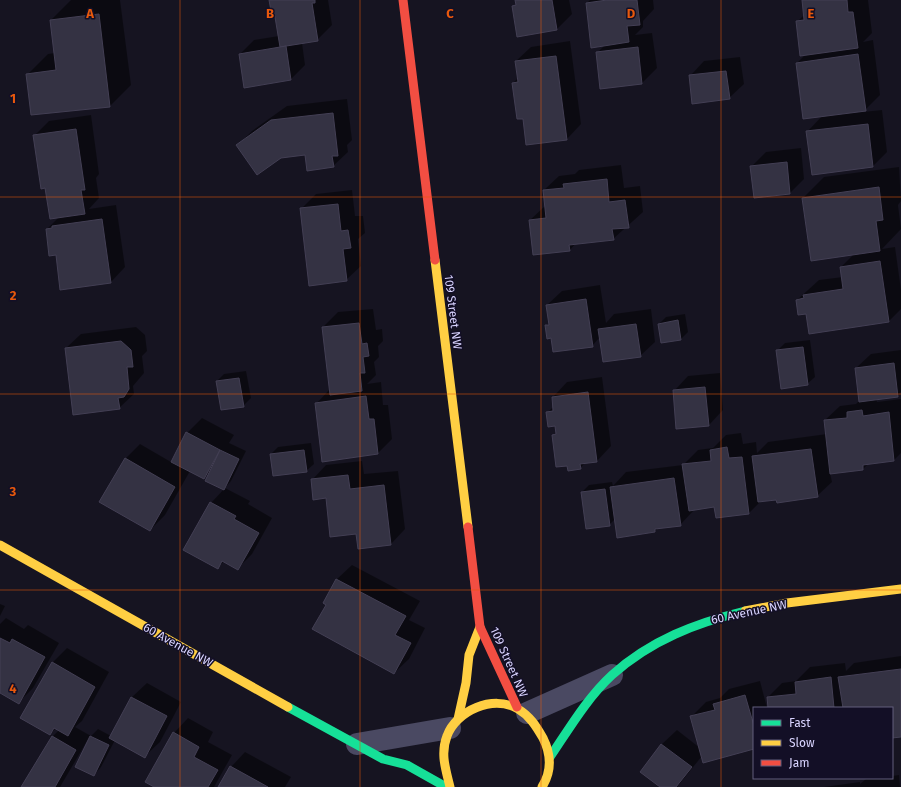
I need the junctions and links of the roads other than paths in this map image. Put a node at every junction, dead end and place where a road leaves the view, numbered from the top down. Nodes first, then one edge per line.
1 (403, 0) edge
2 (0, 545) edge
3 (901, 589) edge
4 (480, 627) junction
5 (612, 675) junction
6 (522, 710) junction
7 (454, 723) junction
8 (357, 744) junction
9 (550, 758) junction
10 (446, 787) edge
11 (450, 787) edge
12 (542, 787) edge

1 - 4 street, 109 Street NW
2 - 8 street, 60 Avenue NW
3 - 5 street, 60 Avenue NW
4 - 6 street, 109 Street NW
4 - 7 street, 109 Street NW
5 - 6 street, 60 Avenue NW
5 - 9 street, 60 Avenue NW
6 - 7 street
6 - 9 street, 109 Street NW
7 - 8 street
7 - 11 street, 109 Street NW
8 - 10 street, 60 Avenue NW
9 - 12 street

